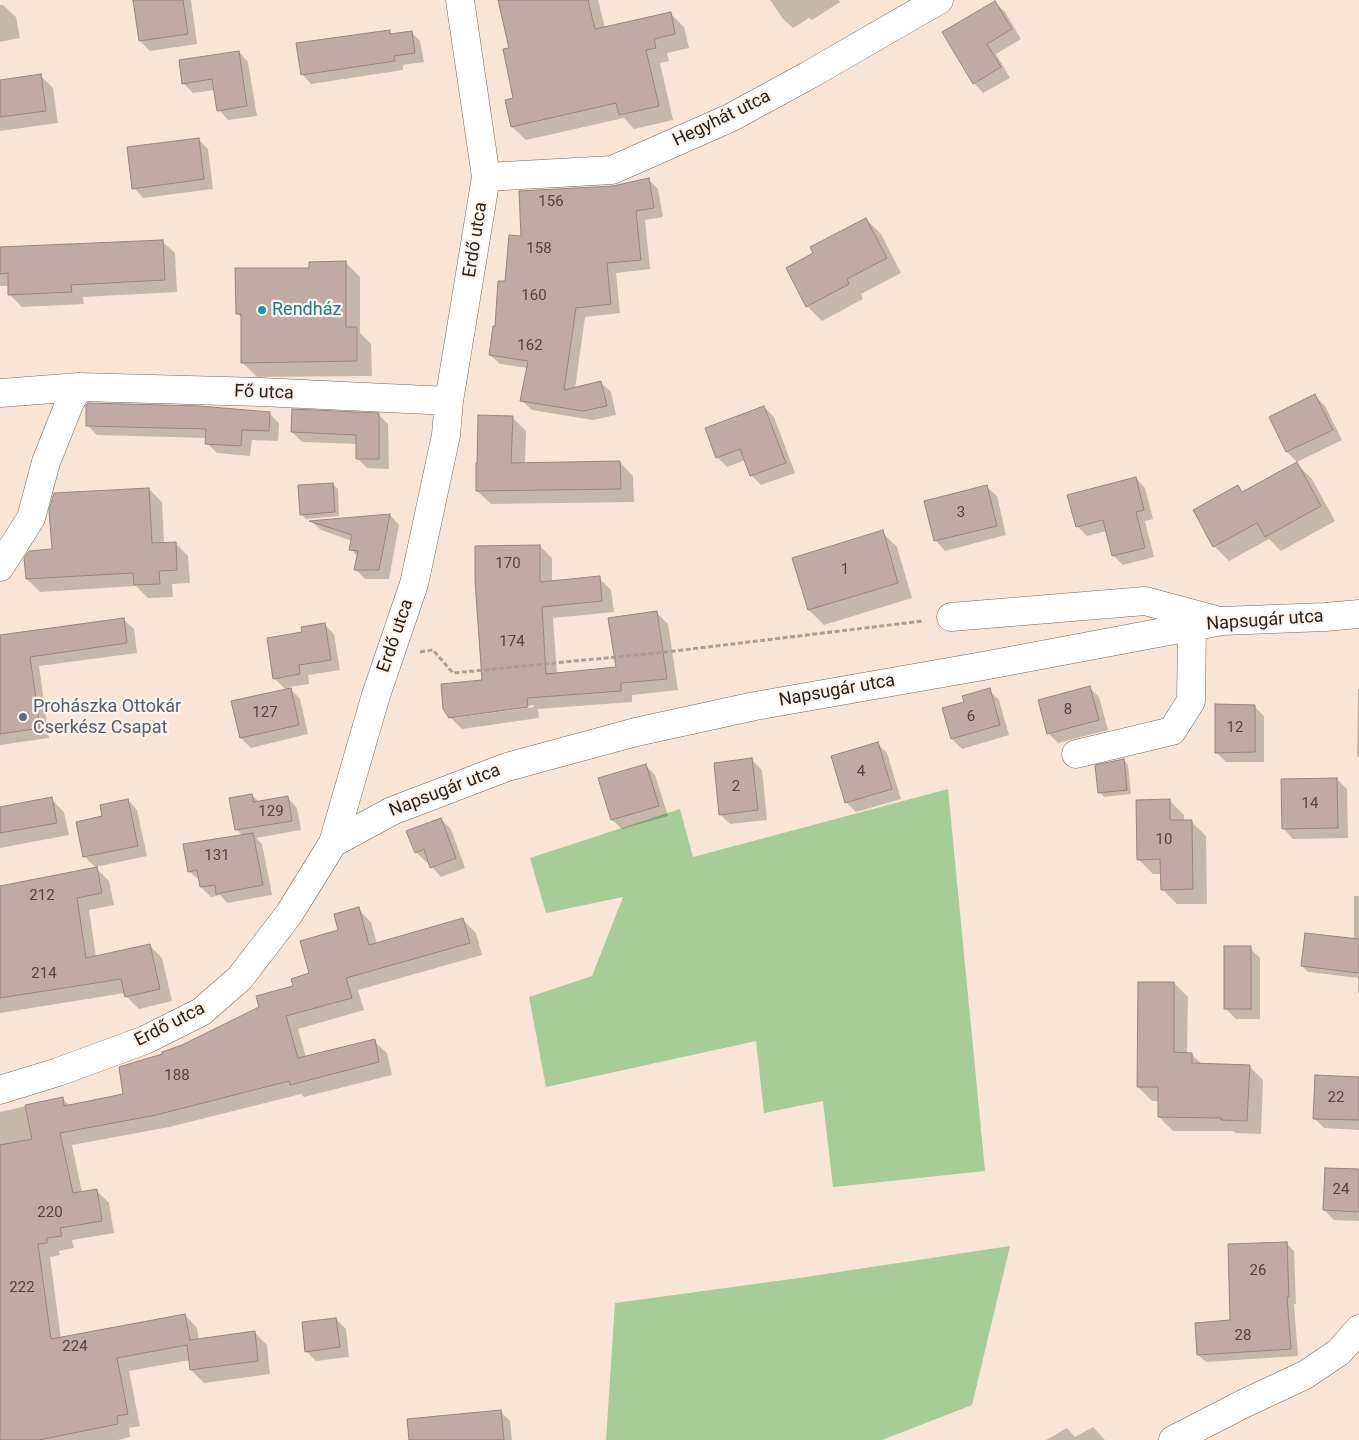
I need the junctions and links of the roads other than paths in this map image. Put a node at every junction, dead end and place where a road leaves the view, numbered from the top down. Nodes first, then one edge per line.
1 (460, 0) edge
2 (939, 0) edge
3 (486, 177) junction
4 (79, 387) junction
5 (0, 393) edge
6 (449, 401) junction
7 (0, 567) edge
8 (1359, 614) edge
9 (951, 617) road end
10 (1222, 621) junction
11 (1192, 627) junction
12 (1076, 754) dead end
13 (332, 843) junction
14 (0, 1090) edge
15 (1359, 1329) edge
16 (1173, 1440) edge

1 - 3 street, Erdő utca
2 - 3 street, Hegyhát utca
3 - 6 street, Erdő utca
4 - 5 street, Fő utca
4 - 6 street, Fő utca
4 - 7 street
6 - 13 street, Erdő utca
8 - 10 street, Napsugár utca
9 - 10 street
10 - 11 street, Napsugár utca
11 - 12 street
11 - 13 street, Napsugár utca
13 - 14 street, Erdő utca
15 - 16 street

